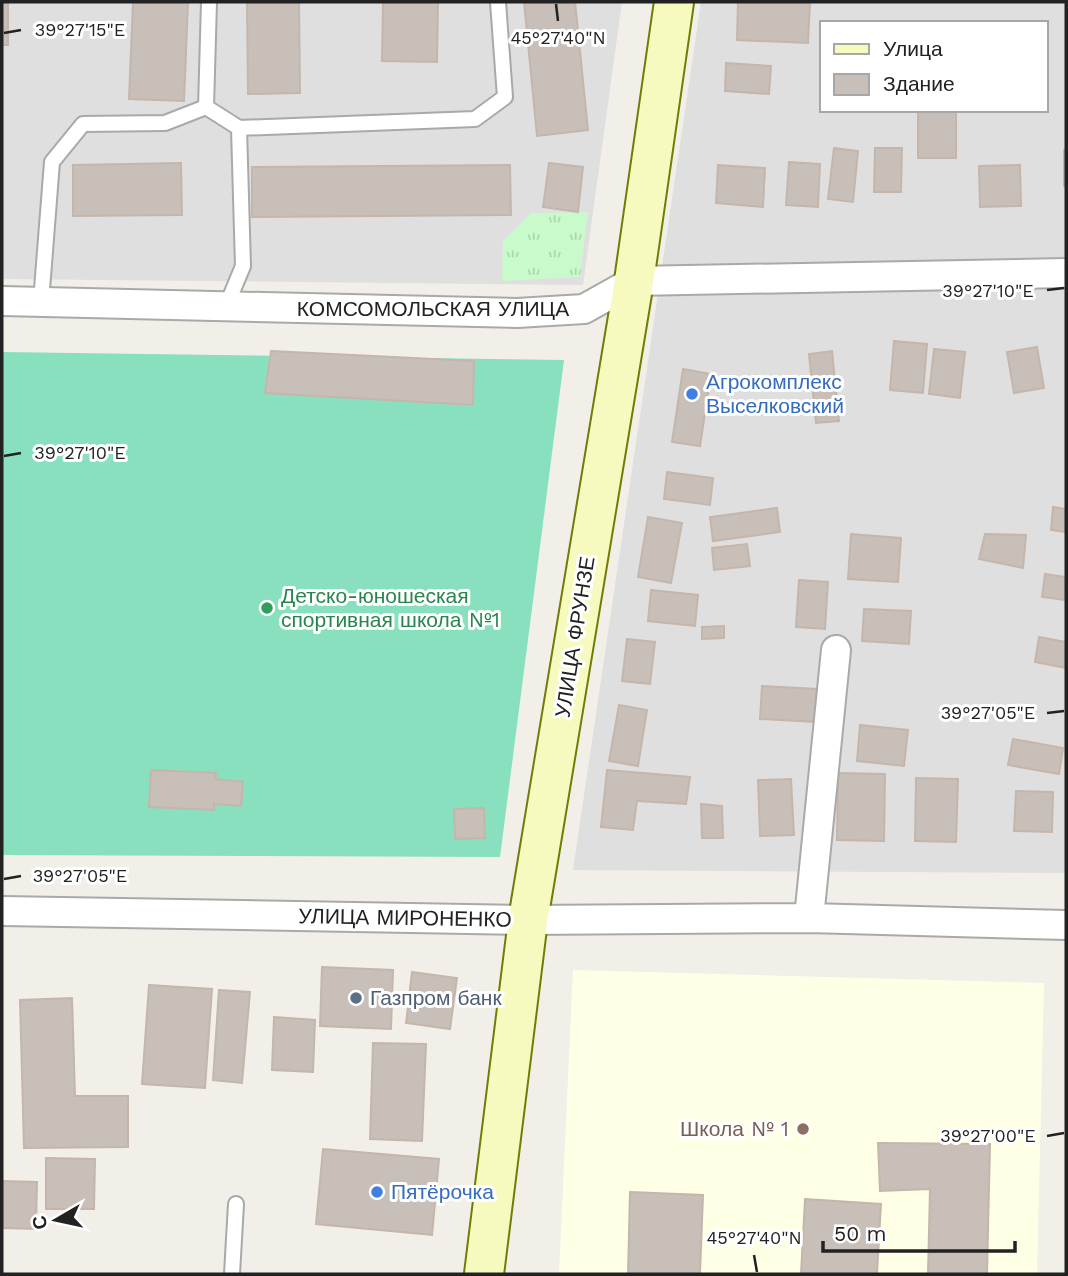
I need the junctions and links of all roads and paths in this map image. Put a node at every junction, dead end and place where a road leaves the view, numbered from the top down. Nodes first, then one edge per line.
1 (209, 2) edge
2 (498, 2) edge
3 (674, 2) edge
4 (206, 107) junction
5 (239, 128) junction
6 (1066, 273) edge
7 (634, 281) junction
8 (2, 301) edge
9 (41, 302) junction
10 (226, 307) junction
11 (836, 650) dead end
12 (2, 911) edge
13 (809, 918) junction
14 (528, 920) junction
15 (1066, 925) edge
16 (236, 1204) dead end
17 (232, 1274) edge
18 (484, 1274) edge

1 - 4 lane
2 - 5 lane
3 - 7 main road, УЛИЦА ФРУНЗЕ
4 - 5 lane
4 - 9 lane
5 - 10 lane
6 - 7 street, КОМСОМОЛЬСКАЯ УЛИЦА
7 - 10 street, КОМСОМОЛЬСКАЯ УЛИЦА
7 - 14 main road, УЛИЦА ФРУНЗЕ
8 - 9 street, КОМСОМОЛЬСКАЯ УЛИЦА
9 - 10 street, КОМСОМОЛЬСКАЯ УЛИЦА
11 - 13 street
12 - 14 street, УЛИЦА МИРОНЕНКО
13 - 14 street, УЛИЦА МИРОНЕНКО
13 - 15 street, УЛИЦА МИРОНЕНКО
14 - 18 main road, УЛИЦА ФРУНЗЕ
16 - 17 lane

